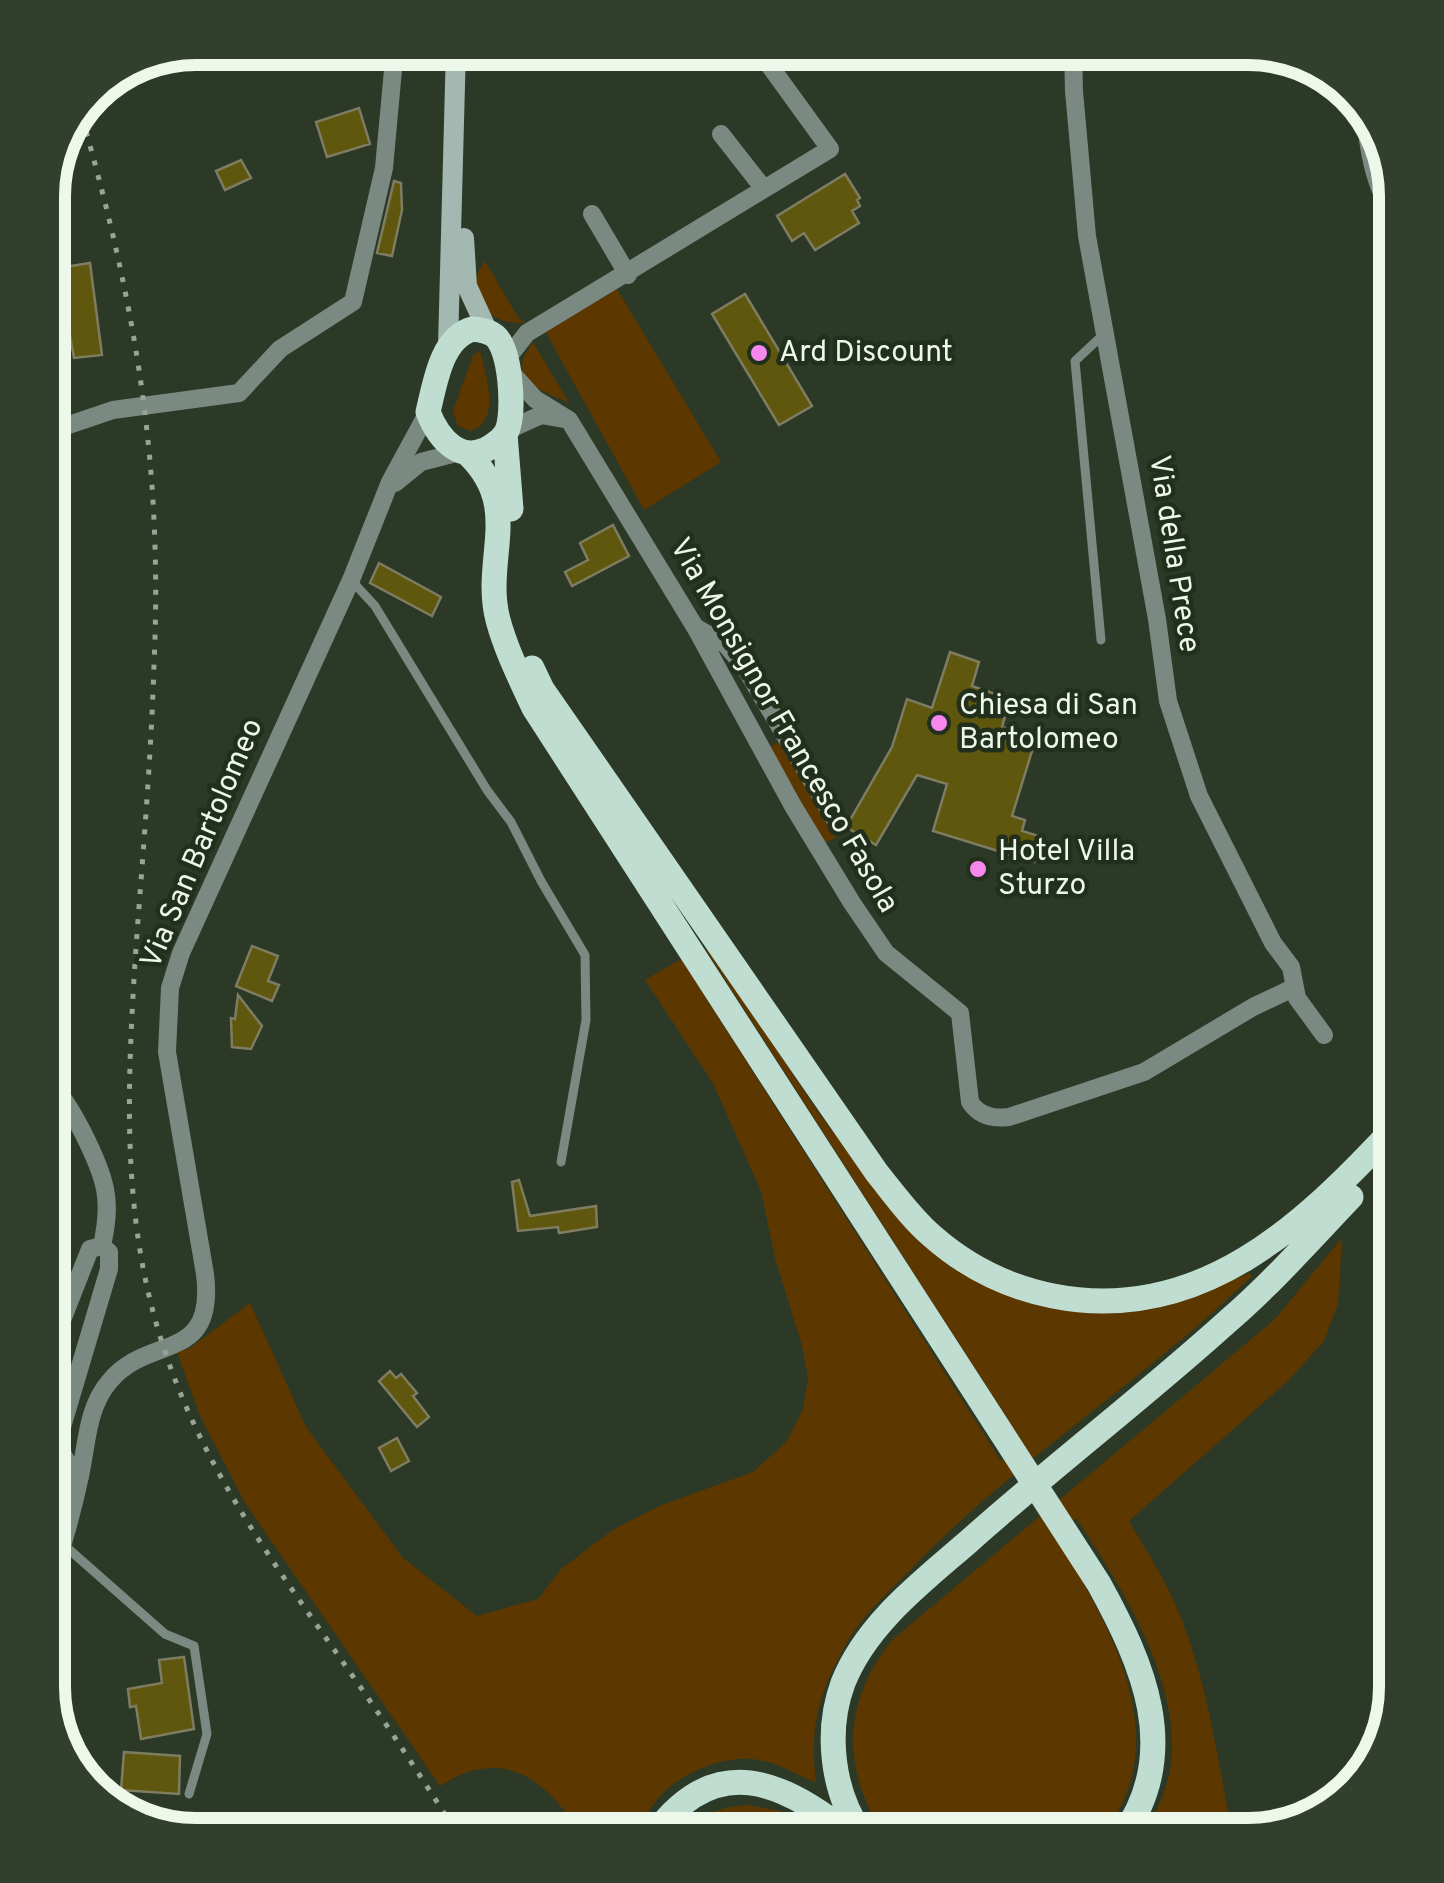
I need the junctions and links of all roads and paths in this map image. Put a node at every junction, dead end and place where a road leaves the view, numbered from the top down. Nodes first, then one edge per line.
1 (393, 65) edge
2 (456, 65) edge
3 (769, 65) edge
4 (1075, 65) edge
5 (456, 106) junction
6 (721, 134) dead end
7 (1367, 142) edge
8 (1378, 180) edge
9 (764, 188) junction
10 (592, 214) dead end
11 (628, 274) junction
12 (550, 320) junction
13 (1107, 332) junction
14 (491, 334) junction
15 (448, 346) junction
16 (507, 365) junction
17 (428, 412) junction
18 (570, 420) junction
19 (65, 426) edge
20 (506, 432) junction
21 (464, 453) junction
22 (386, 496) junction
23 (351, 580) junction
24 (506, 586) junction
25 (695, 626) junction
26 (1101, 640) dead end
27 (507, 644) junction
28 (834, 818) dead end
29 (1293, 988) junction
30 (1324, 1035) dead end
31 (65, 1105) edge
32 (1379, 1151) edge
33 (1379, 1154) edge
34 (560, 1162) dead end
35 (102, 1246) junction
36 (65, 1310) edge
37 (65, 1416) edge
38 (65, 1461) edge
39 (80, 1478) junction
40 (65, 1533) edge
41 (65, 1547) edge
42 (189, 1794) dead end
43 (667, 1818) edge
44 (826, 1818) edge
45 (854, 1818) edge
46 (1135, 1818) edge

1 - 19 street
2 - 5 main road
3 - 9 street
4 - 13 street, Via della Prece
5 - 14 main road
5 - 15 main road
6 - 9 street
7 - 8 street
9 - 11 street
10 - 11 street
11 - 12 street
12 - 14 street
12 - 16 street
13 - 26 lane
13 - 29 street, Via della Prece
14 - 15 main road
14 - 16 main road
15 - 17 main road
16 - 18 street
16 - 20 main road
17 - 21 main road
17 - 22 street, Via San Bartolomeo
18 - 20 street
18 - 25 street, Via Monsignor Francesco Fasola
20 - 21 main road
20 - 24 main road
21 - 22 street
21 - 27 main road
22 - 23 street, Via San Bartolomeo
23 - 34 lane
23 - 39 street, Via San Bartolomeo
24 - 27 main road
24 - 32 main road
25 - 28 street
25 - 29 street, Via Monsignor Francesco Fasola
27 - 46 main road
29 - 30 street, Via della Prece
31 - 35 street
33 - 45 main road
35 - 36 street
35 - 37 street
38 - 39 street
39 - 40 street
41 - 42 lane
43 - 44 main road

